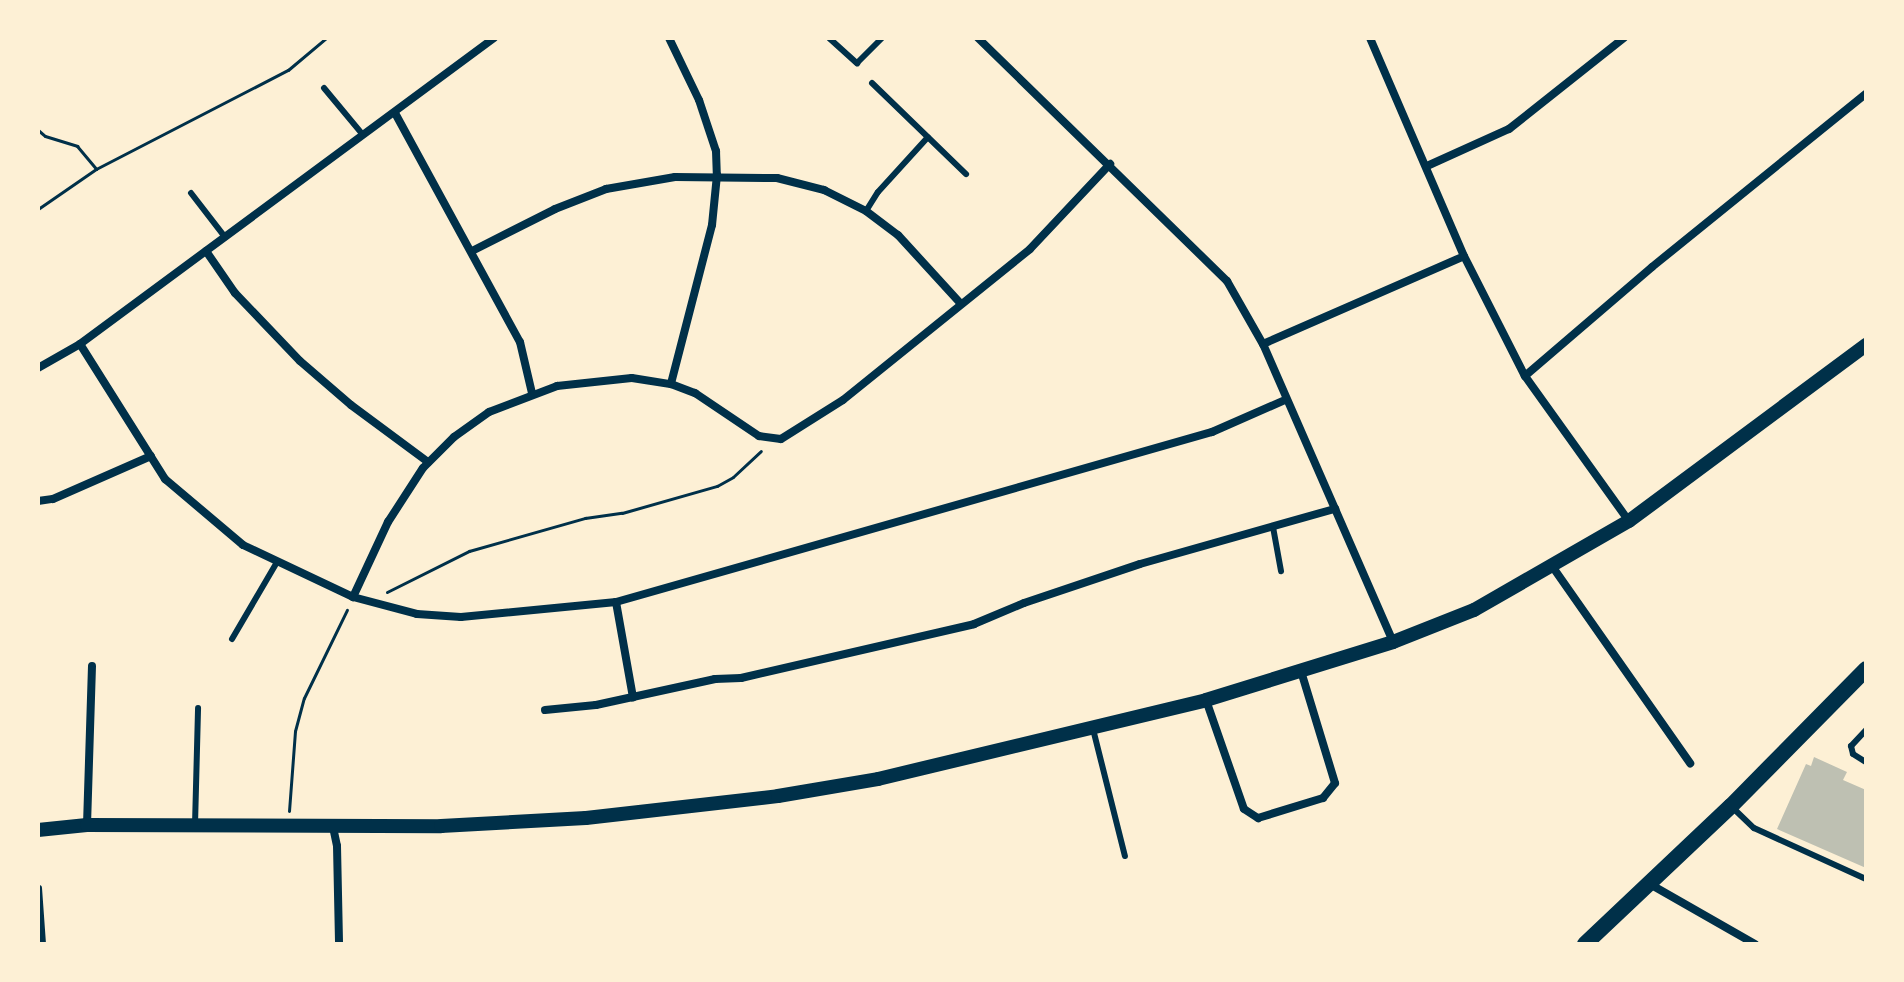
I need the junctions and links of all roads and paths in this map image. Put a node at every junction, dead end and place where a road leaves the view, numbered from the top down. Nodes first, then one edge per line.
1 (326, 38) edge
2 (494, 38) edge
3 (669, 38) edge
4 (829, 38) edge
5 (882, 38) edge
6 (978, 38) edge
7 (1370, 38) edge
8 (1624, 38) edge
9 (872, 83) dead end
10 (324, 88) dead end
11 (1866, 94) edge
12 (395, 113) junction
13 (38, 130) edge
14 (363, 135) junction
15 (928, 137) junction
16 (1110, 164) junction
17 (1427, 166) junction
18 (96, 169) junction
19 (966, 174) dead end
20 (717, 175) junction
21 (191, 193) dead end
22 (38, 209) edge
23 (866, 211) junction
24 (225, 237) junction
25 (206, 251) junction
26 (472, 251) junction
27 (1464, 256) junction
28 (961, 304) junction
29 (80, 344) junction
30 (1263, 344) junction
31 (1866, 345) edge
32 (38, 368) edge
33 (1525, 376) junction
34 (671, 384) junction
35 (532, 393) junction
36 (1285, 400) junction
37 (771, 439) junction
38 (151, 456) junction
39 (428, 462) junction
40 (38, 501) edge
41 (1335, 509) junction
42 (1629, 521) junction
43 (1273, 527) junction
44 (277, 562) junction
45 (1552, 566) junction
46 (1281, 571) dead end
47 (353, 597) junction
48 (616, 602) junction
49 (376, 605) junction
50 (232, 639) dead end
51 (1393, 642) junction
52 (92, 666) dead end
53 (1301, 671) junction
54 (1865, 673) edge
55 (633, 697) junction
56 (1206, 700) junction
57 (198, 708) dead end
58 (545, 710) dead end
59 (1093, 729) junction
60 (1866, 730) edge
61 (1866, 762) edge
62 (1690, 763) dead end
63 (1731, 806) junction
64 (87, 825) junction
65 (195, 825) junction
66 (289, 826) junction
67 (333, 827) junction
68 (38, 830) edge
69 (1125, 856) dead end
70 (1866, 879) edge
71 (1648, 883) junction
72 (39, 888) edge
73 (43, 944) edge
74 (339, 944) edge
75 (1585, 944) edge
76 (1755, 944) edge

1 - 18 path
2 - 12 street
3 - 20 street
4 - 5 lane
6 - 16 street
7 - 17 street
8 - 17 street
9 - 15 lane
10 - 14 lane
11 - 33 street
12 - 14 street
12 - 26 street
13 - 18 path
14 - 24 street
15 - 19 lane
15 - 23 lane
16 - 28 street
16 - 30 street
17 - 27 street
18 - 22 path
20 - 23 street
20 - 26 street
20 - 34 street
21 - 24 lane
23 - 28 street
24 - 25 street
25 - 29 street
25 - 39 street
26 - 35 street
27 - 30 street
27 - 33 street
28 - 37 street
29 - 32 street
29 - 38 street
30 - 36 street
31 - 42 street
33 - 42 street
34 - 35 street
34 - 37 street
35 - 39 street
36 - 41 street
36 - 48 street
37 - 49 path
38 - 40 street
38 - 44 street
39 - 47 street
41 - 43 street
41 - 51 street
42 - 45 street
43 - 46 lane
43 - 55 street
44 - 47 street
44 - 50 lane
45 - 51 street
45 - 62 street
47 - 49 street
47 - 66 path
48 - 49 street
48 - 55 street
51 - 53 street
52 - 64 street
53 - 56 street
53 - 56 street
54 - 63 main road
55 - 58 street
56 - 59 street
57 - 65 lane
59 - 67 street
59 - 69 lane
60 - 61 lane
63 - 70 lane
63 - 71 main road
64 - 65 street
64 - 68 street
65 - 66 street
66 - 67 street
67 - 74 street
71 - 75 main road
71 - 76 street
72 - 73 lane

